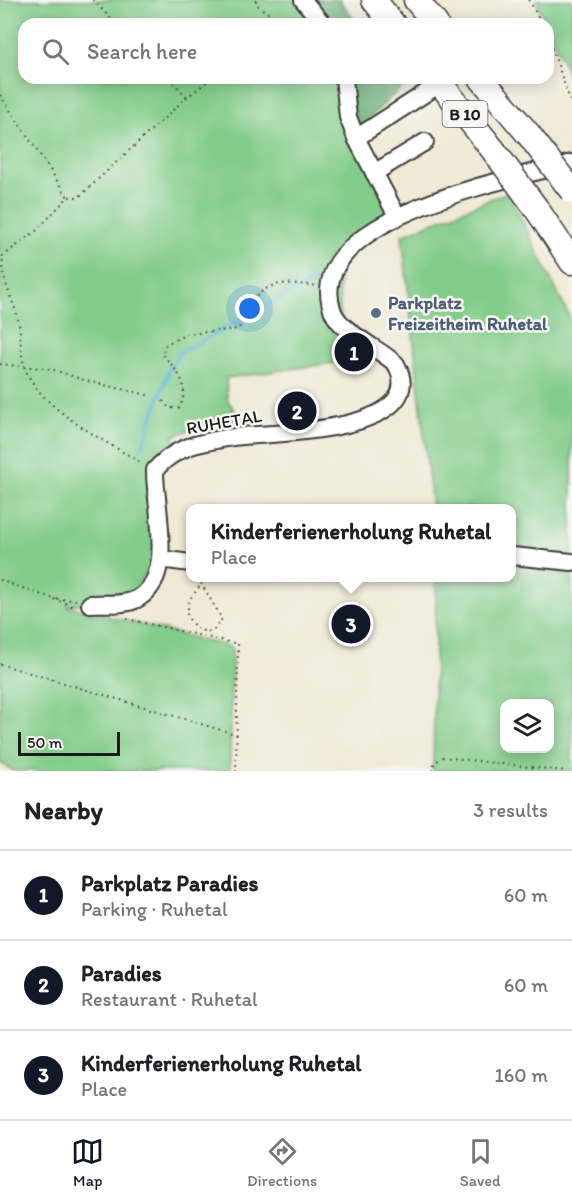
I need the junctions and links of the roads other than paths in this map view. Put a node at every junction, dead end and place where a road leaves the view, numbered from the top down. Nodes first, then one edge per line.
1 (303, 0) edge
2 (374, 0) edge
3 (416, 0) edge
4 (318, 18) edge
5 (388, 18) edge
6 (431, 18) edge
7 (345, 84) edge
8 (434, 84) edge
9 (440, 84) edge
10 (486, 84) edge
11 (356, 138) junction
12 (425, 142) dead end
13 (572, 163) edge
14 (374, 173) junction
15 (572, 191) edge
16 (397, 216) junction
17 (572, 262) edge
18 (516, 556) edge
19 (160, 559) junction
20 (186, 562) edge
21 (572, 562) edge
22 (83, 606) road end

1 - 4 street
2 - 5 highway
3 - 6 highway
7 - 11 street
8 - 11 street
9 - 17 highway, B 10, bridge
10 - 15 highway, B 10, bridge
11 - 14 street
12 - 14 street
13 - 16 street, RUHETAL
14 - 16 street
16 - 19 street, RUHETAL
18 - 21 street
19 - 20 street
19 - 22 street

